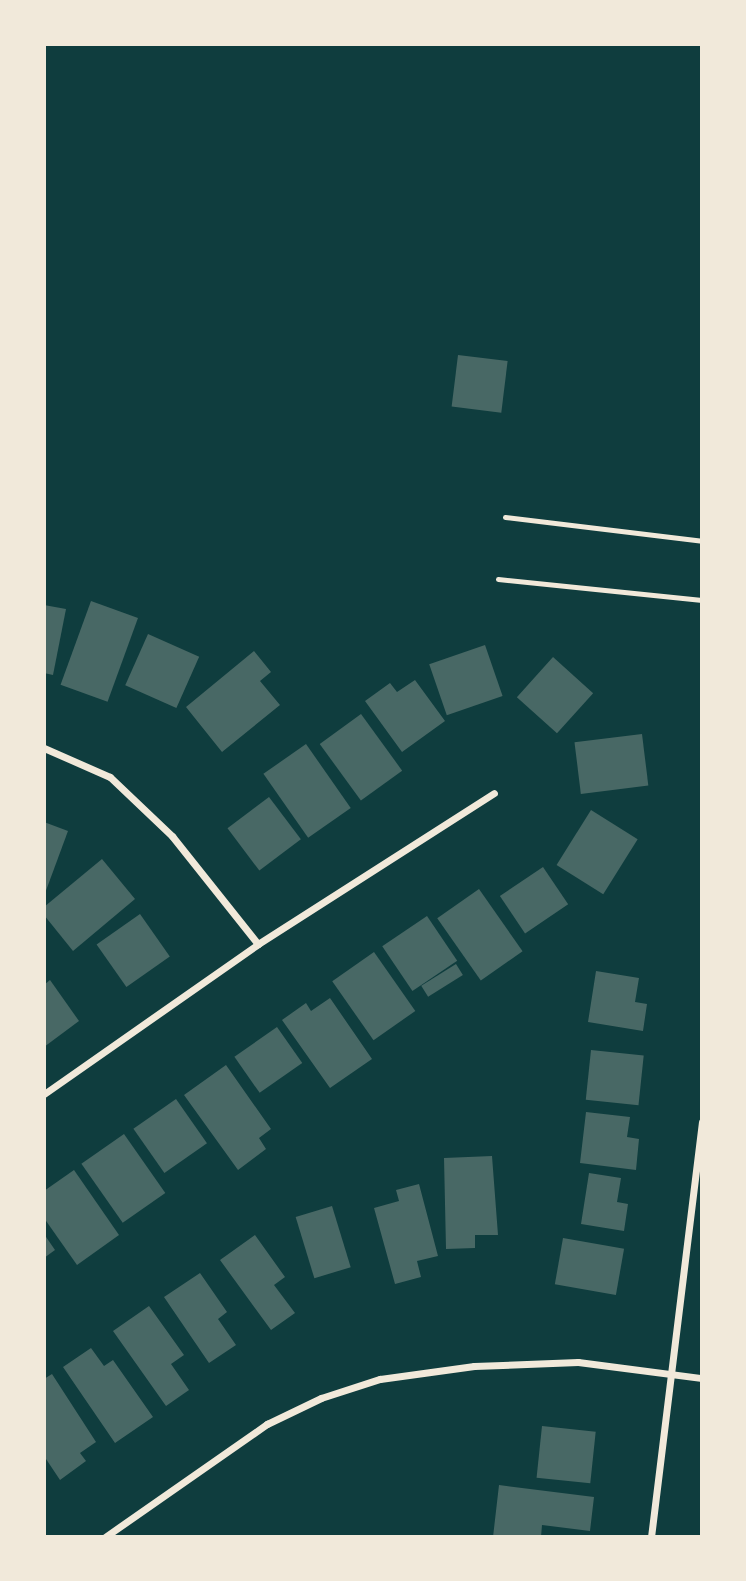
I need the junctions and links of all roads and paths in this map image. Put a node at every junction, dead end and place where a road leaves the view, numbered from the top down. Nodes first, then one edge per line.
1 (505, 517) dead end
2 (702, 541) edge
3 (498, 579) dead end
4 (702, 600) edge
5 (44, 748) edge
6 (494, 793) dead end
7 (258, 944) junction
8 (44, 1094) edge
9 (702, 1122) edge
10 (671, 1374) junction
11 (702, 1378) edge
12 (105, 1537) edge
13 (651, 1537) edge

1 - 2 lane
3 - 4 lane
5 - 7 street
6 - 7 street
7 - 8 street
9 - 10 street
10 - 11 street
10 - 12 street
10 - 13 street

